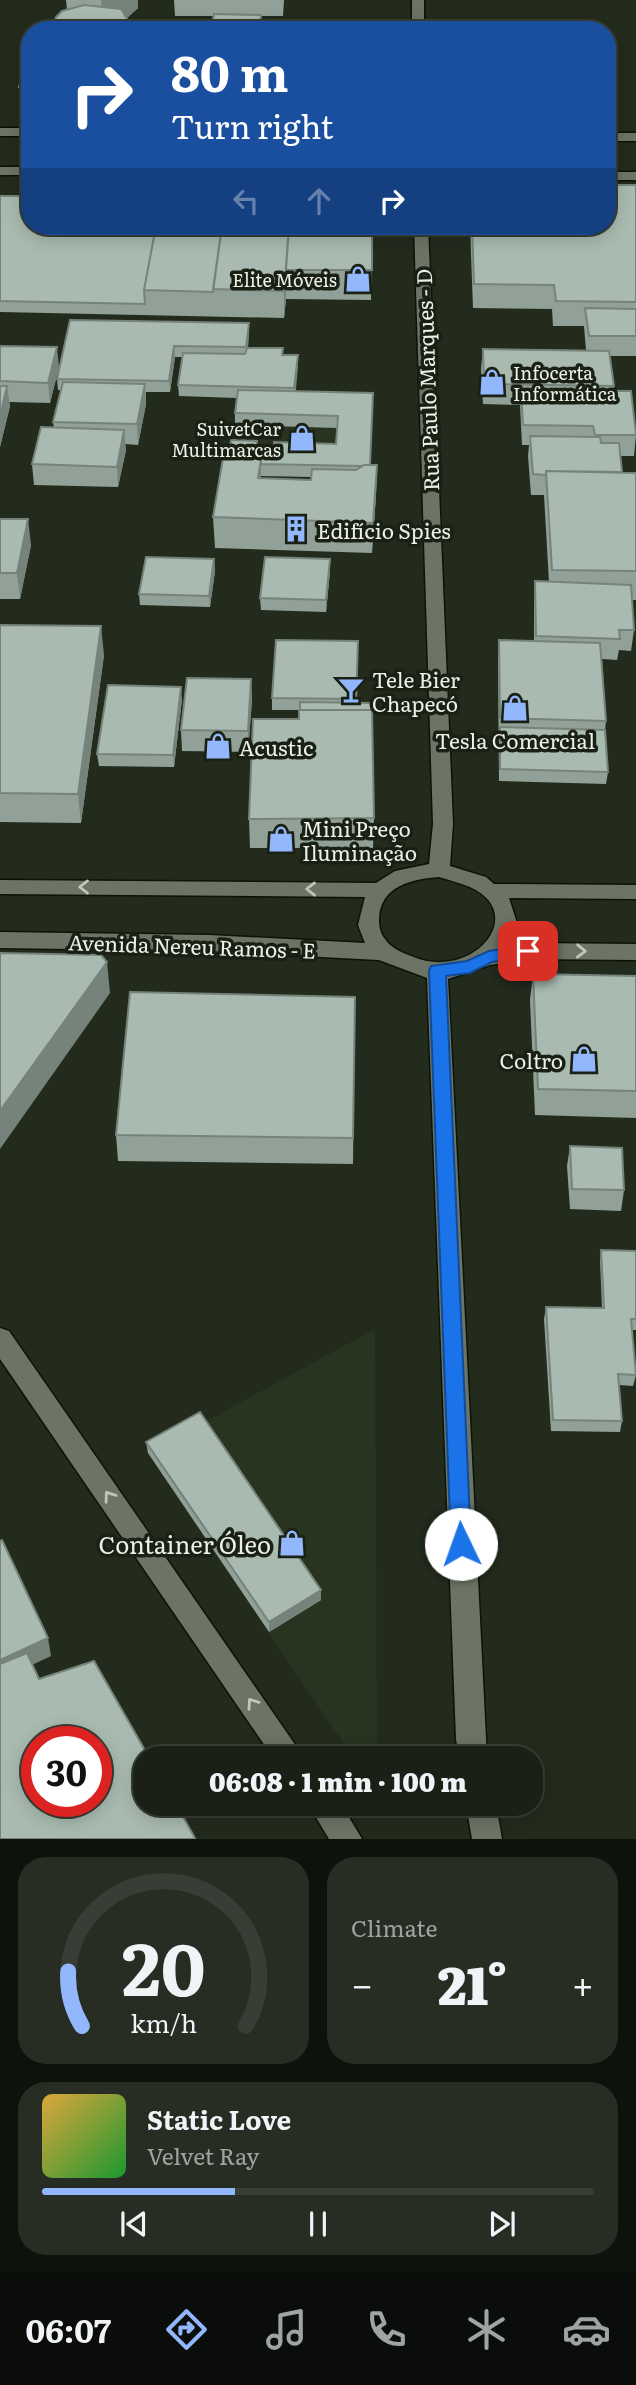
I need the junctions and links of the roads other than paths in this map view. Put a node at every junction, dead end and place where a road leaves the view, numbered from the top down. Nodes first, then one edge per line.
1 (418, 0) edge
2 (418, 21) edge
3 (0, 132) edge
4 (21, 132) edge
5 (616, 137) edge
6 (636, 137) edge
7 (0, 171) edge
8 (21, 171) edge
9 (616, 176) edge
10 (636, 176) edge
11 (421, 235) edge
12 (439, 870) junction
13 (0, 887) edge
14 (380, 890) junction
15 (490, 891) junction
16 (636, 892) edge
17 (0, 940) edge
18 (636, 951) edge
19 (384, 952) junction
20 (489, 957) junction
21 (437, 971) junction
22 (0, 1339) edge
23 (282, 1746) edge
24 (471, 1746) edge
25 (331, 1816) edge
26 (483, 1816) edge
27 (347, 1839) edge
28 (487, 1839) edge

1 - 2 street
3 - 4 street
5 - 6 street
7 - 8 street
9 - 10 street
11 - 12 street, Rua Paulo Marques - D
12 - 14 street
12 - 15 street
14 -> 13 street
14 - 19 street
15 - 16 street
15 - 20 street
17 - 19 street, Avenida Nereu Ramos - E
20 -> 18 street
19 - 21 street
20 - 21 street
21 - 24 street
23 -> 22 street
25 - 27 street
26 - 28 street

